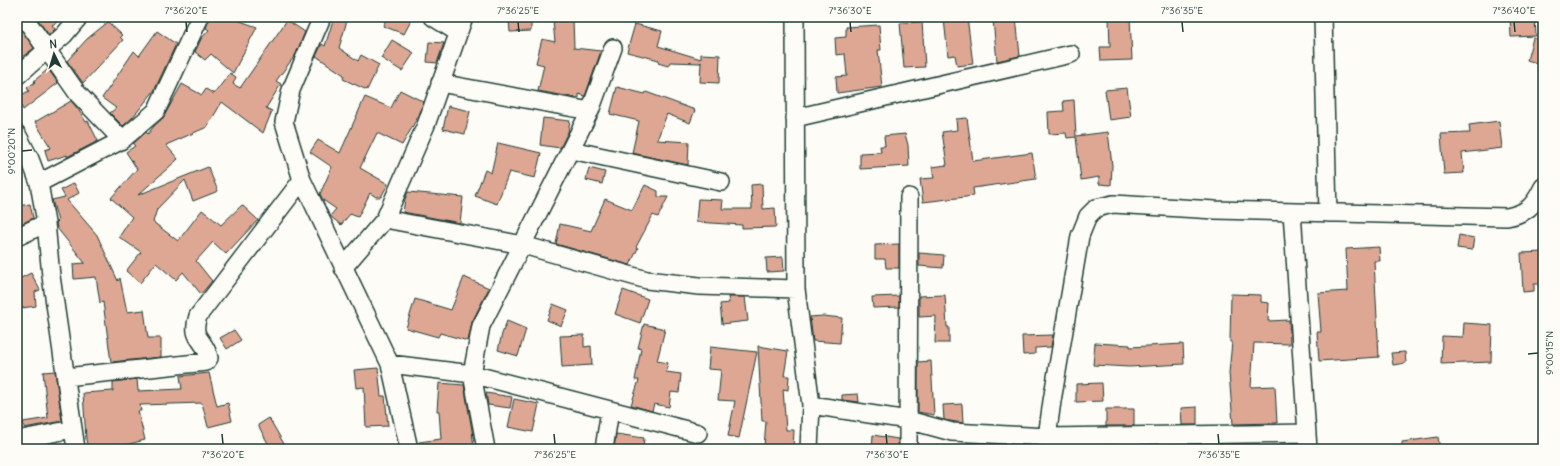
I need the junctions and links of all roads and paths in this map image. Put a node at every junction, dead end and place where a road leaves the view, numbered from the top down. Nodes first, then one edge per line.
1 (24, 17) edge
2 (79, 17) edge
3 (200, 17) edge
4 (322, 17) edge
5 (433, 17) edge
6 (795, 17) edge
7 (1322, 17) edge
8 (461, 24) edge
9 (613, 48) dead end
10 (47, 50) junction
11 (1071, 54) dead end
12 (17, 76) edge
13 (440, 84) junction
14 (590, 112) junction
15 (795, 118) junction
16 (17, 134) edge
17 (122, 140) junction
18 (571, 150) junction
19 (302, 180) junction
20 (721, 182) dead end
21 (39, 183) junction
22 (1543, 187) edge
23 (909, 197) dead end
24 (1292, 212) junction
25 (1328, 213) junction
26 (385, 219) junction
27 (46, 223) junction
28 (17, 237) edge
29 (523, 245) junction
30 (343, 268) junction
31 (796, 288) junction
32 (390, 364) junction
33 (472, 374) junction
34 (66, 378) junction
35 (812, 405) junction
36 (610, 410) junction
37 (908, 420) junction
38 (73, 429) junction
39 (698, 433) dead end
40 (17, 440) edge
41 (1308, 441) edge
42 (1048, 443) edge
43 (406, 448) edge
44 (76, 449) edge
45 (486, 449) edge
46 (604, 449) edge
47 (808, 449) edge
48 (908, 449) edge

1 - 10 street
2 - 10 street
3 - 17 street
4 - 19 street
5 - 8 street
6 - 15 street
7 - 25 street
8 - 13 street
9 - 14 street
10 - 12 street
10 - 17 street
11 - 15 street
13 - 14 street
13 - 26 street
14 - 18 street
15 - 31 street
16 - 21 street
17 - 21 street
18 - 20 street
18 - 29 street
19 - 30 street
19 - 34 street
21 - 27 street
22 - 25 street
23 - 37 street
24 - 25 street
24 - 41 street
24 - 42 street
26 - 29 street
26 - 30 street
27 - 28 street
27 - 34 street
29 - 31 street
29 - 33 street
30 - 32 street
31 - 35 street
32 - 33 street
32 - 43 street
33 - 36 street
33 - 45 street
34 - 38 street
35 - 37 street
35 - 47 street
36 - 39 street
36 - 46 street
37 - 42 street
37 - 48 street
38 - 40 street
38 - 44 street
41 - 42 street

